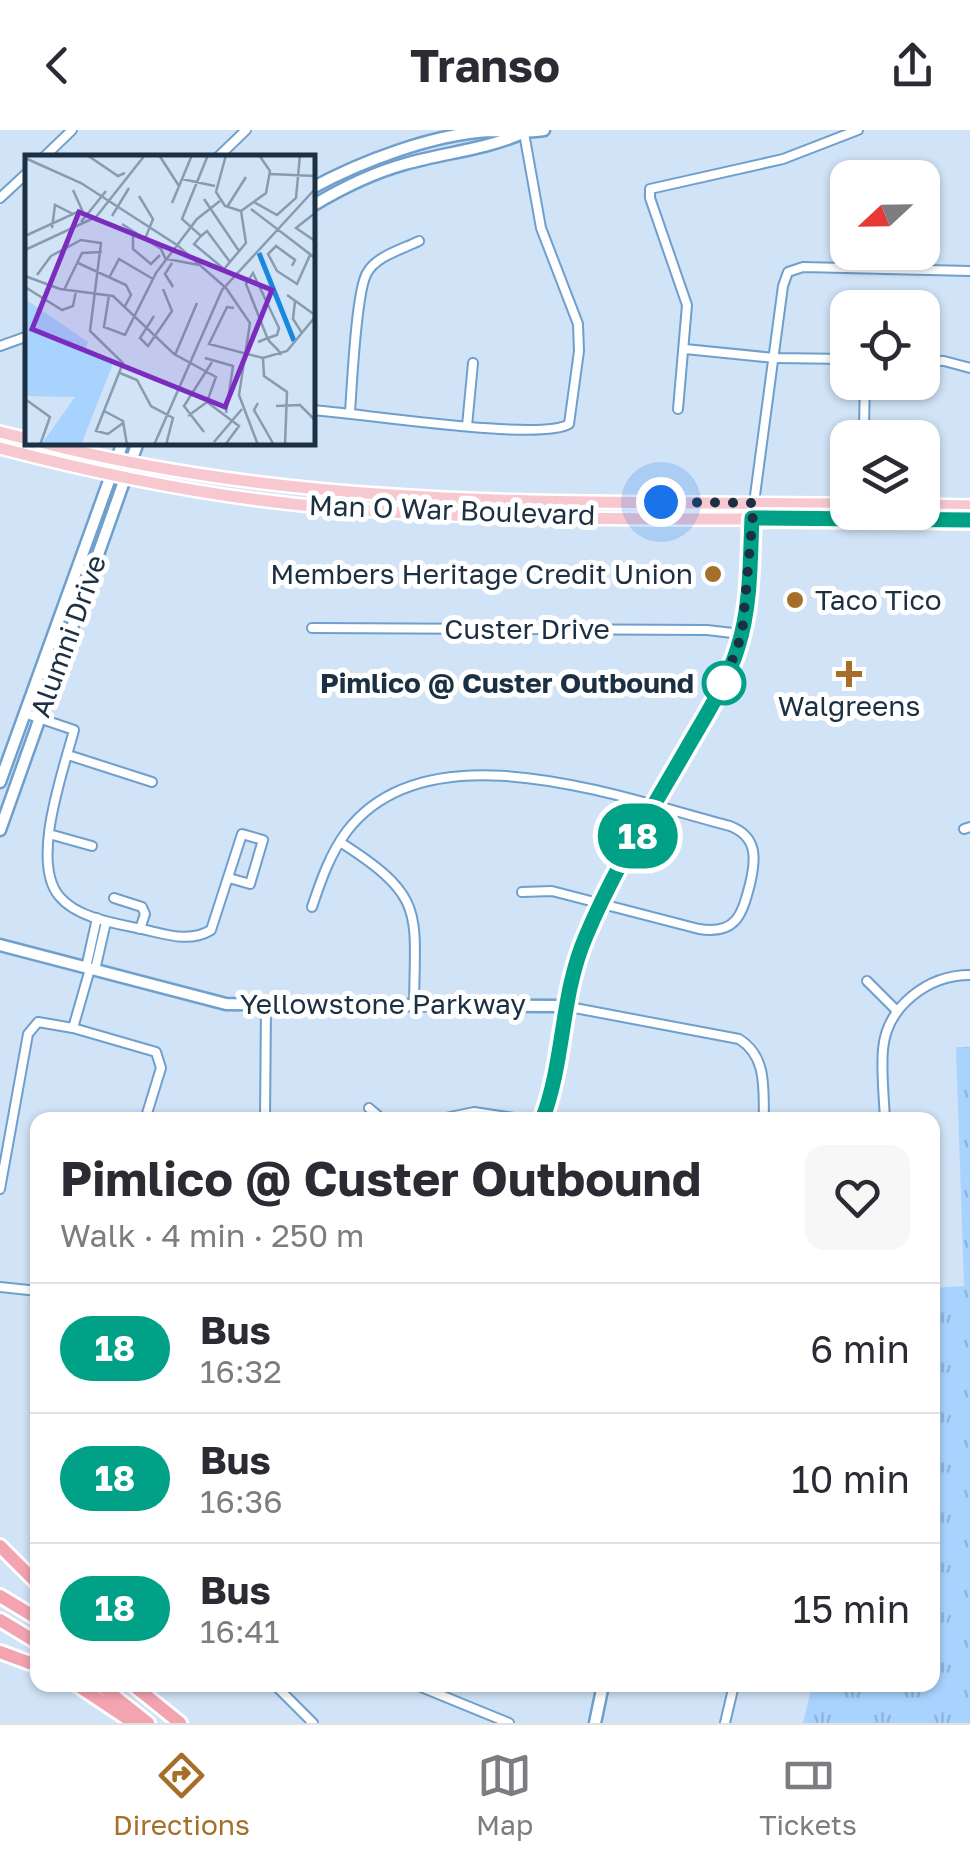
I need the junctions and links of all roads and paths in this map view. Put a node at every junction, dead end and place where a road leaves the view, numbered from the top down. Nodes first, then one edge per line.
1 (72, 130) edge
2 (246, 130) edge
3 (544, 130) edge
4 (858, 130) edge
5 (524, 132) edge
6 (46, 155) edge
7 (220, 155) edge
8 (25, 175) edge
9 (315, 186) edge
10 (0, 198) edge
11 (315, 204) edge
12 (420, 242) dead end
13 (830, 269) edge
14 (940, 269) edge
15 (970, 270) edge
16 (25, 337) edge
17 (0, 346) edge
18 (685, 349) junction
19 (775, 358) junction
20 (830, 359) edge
21 (940, 361) edge
22 (473, 363) dead end
23 (970, 368) edge
24 (315, 410) edge
25 (678, 410) dead end
26 (350, 412) junction
27 (467, 426) junction
28 (0, 432) edge
29 (25, 438) edge
30 (52, 445) edge
31 (122, 445) edge
32 (137, 445) edge
33 (0, 448) edge
34 (116, 461) junction
35 (130, 463) junction
36 (110, 474) junction
37 (126, 478) junction
38 (754, 503) junction
39 (830, 504) edge
40 (940, 505) edge
41 (970, 506) edge
42 (752, 518) junction
43 (970, 520) edge
44 (312, 628) dead end
45 (742, 634) junction
46 (24, 713) junction
47 (38, 718) junction
48 (68, 755) junction
49 (0, 782) edge
50 (152, 782) dead end
51 (654, 807) junction
52 (0, 830) edge
53 (49, 834) junction
54 (340, 842) junction
55 (92, 846) dead end
56 (229, 878) junction
57 (522, 892) dead end
58 (114, 898) dead end
59 (601, 903) junction
60 (312, 907) dead end
61 (102, 920) junction
62 (140, 928) junction
63 (0, 945) edge
64 (90, 969) junction
65 (970, 975) edge
66 (866, 982) dead end
67 (266, 1005) junction
68 (414, 1005) junction
69 (564, 1006) junction
70 (897, 1011) junction
71 (73, 1028) junction
72 (369, 1108) dead end
73 (148, 1112) edge
74 (265, 1112) edge
75 (374, 1112) edge
76 (544, 1112) edge
77 (764, 1112) edge
78 (885, 1112) edge
79 (1, 1179) edge
80 (0, 1189) edge
81 (0, 1287) edge
82 (30, 1290) edge
83 (0, 1546) edge
84 (30, 1576) edge
85 (0, 1596) edge
86 (30, 1614) edge
87 (0, 1620) edge
88 (30, 1638) edge
89 (0, 1656) edge
90 (30, 1665) edge
91 (88, 1692) edge
92 (109, 1692) edge
93 (142, 1692) edge
94 (152, 1692) edge
95 (283, 1692) edge
96 (433, 1692) edge
97 (602, 1692) edge
98 (733, 1692) edge
99 (134, 1723) edge
100 (148, 1723) edge
101 (183, 1723) edge
102 (312, 1723) edge
103 (510, 1723) edge
104 (595, 1723) edge
105 (726, 1723) edge

1 - 6 street
2 - 7 street
3 - 5 street
4 - 18 street
5 - 9 street
5 - 11 street
5 - 27 street
8 - 10 street
12 - 26 street
13 - 19 street
14 - 15 street
16 - 17 street
18 - 19 street
18 - 25 street
19 - 20 street
19 - 38 street
21 - 23 street
22 - 27 street
24 - 26 street
26 - 27 street
28 - 29 main road
30 - 34 main road, Man O War Boulevard
31 - 34 street, Alumni Drive
32 - 35 street, Alumni Drive
33 - 36 main road, Man O War Boulevard
34 - 35 main road, Man O War Boulevard
34 - 36 street, Alumni Drive
35 - 37 street, Alumni Drive
35 - 38 main road, Man O War Boulevard
36 - 37 main road, Man O War Boulevard
36 - 46 street, Alumni Drive
37 - 42 main road, Man O War Boulevard
37 - 47 street, Alumni Drive
38 - 39 main road, Man O War Boulevard
38 - 42 street
40 - 41 main road
42 - 43 main road, Man O War Boulevard
42 - 45 street
44 - 45 street, Custer Drive
45 - 51 street
46 - 47 street
46 - 49 street, Alumni Drive
47 - 48 street
47 - 52 street, Alumni Drive
48 - 50 street
48 - 53 street
51 - 54 street
51 - 59 street
51 - 59 street
53 - 55 street
53 - 61 street
54 - 60 street
54 - 68 street
56 - 56 street
56 - 62 street
57 - 59 street
58 - 62 street
59 - 69 street
61 - 62 street
61 - 64 street
63 - 64 street, Yellowstone Parkway
64 - 67 street, Yellowstone Parkway
64 - 71 street
65 - 70 street
66 - 70 street
67 - 68 street, Yellowstone Parkway
67 - 74 street
68 - 69 street, Yellowstone Parkway
69 - 76 street
69 - 77 street, Yellowstone Parkway
70 - 78 street
71 - 73 street
71 - 79 street
72 - 75 street
79 - 80 street
81 - 82 street
83 - 84 highway
85 - 86 highway
87 - 88 highway
89 - 90 highway
91 - 99 highway
92 - 100 highway
93 - 101 highway
94 - 101 highway
95 - 102 street
96 - 103 street
97 - 104 street
98 - 105 street

